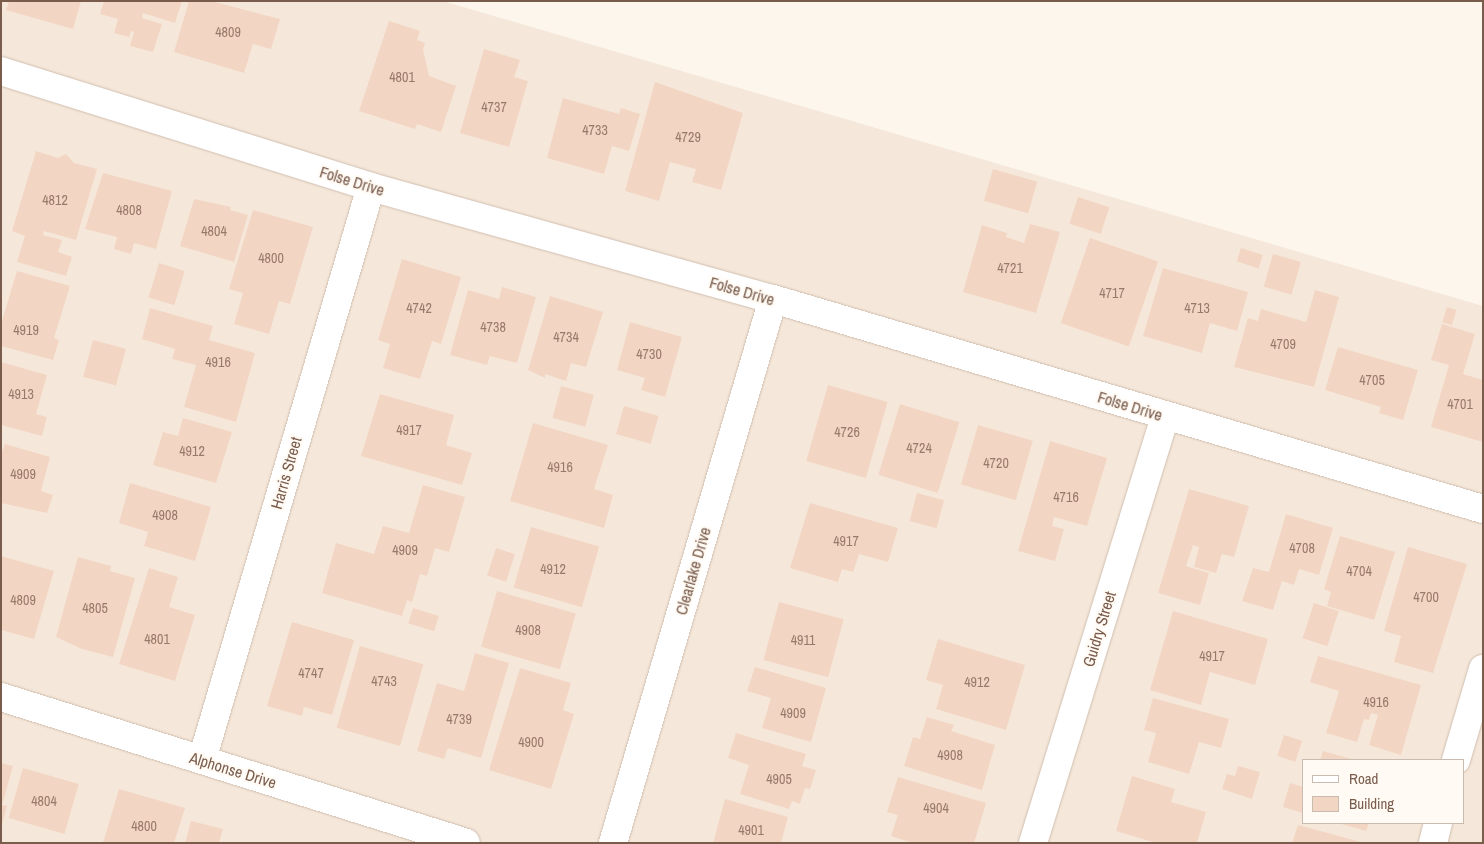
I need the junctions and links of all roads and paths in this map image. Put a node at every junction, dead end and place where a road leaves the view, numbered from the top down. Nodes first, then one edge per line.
1 (2, 75) edge
2 (371, 187) junction
3 (773, 300) junction
4 (1165, 416) junction
5 (1483, 509) edge
6 (1483, 669) edge
7 (1, 697) edge
8 (1456, 759) edge
9 (202, 760) junction
10 (1438, 824) edge
11 (466, 843) edge
12 (613, 843) edge
13 (1033, 843) edge
14 (1432, 843) edge

1 - 2 street, Folse Drive
2 - 3 street, Folse Drive
2 - 9 street, Harris Street
3 - 4 street, Folse Drive
3 - 12 street, Clearlake Drive
4 - 5 street, Folse Drive
4 - 13 street, Guidry Street
6 - 8 street
7 - 9 street, Alphonse Drive
9 - 11 street, Alphonse Drive
10 - 14 street

